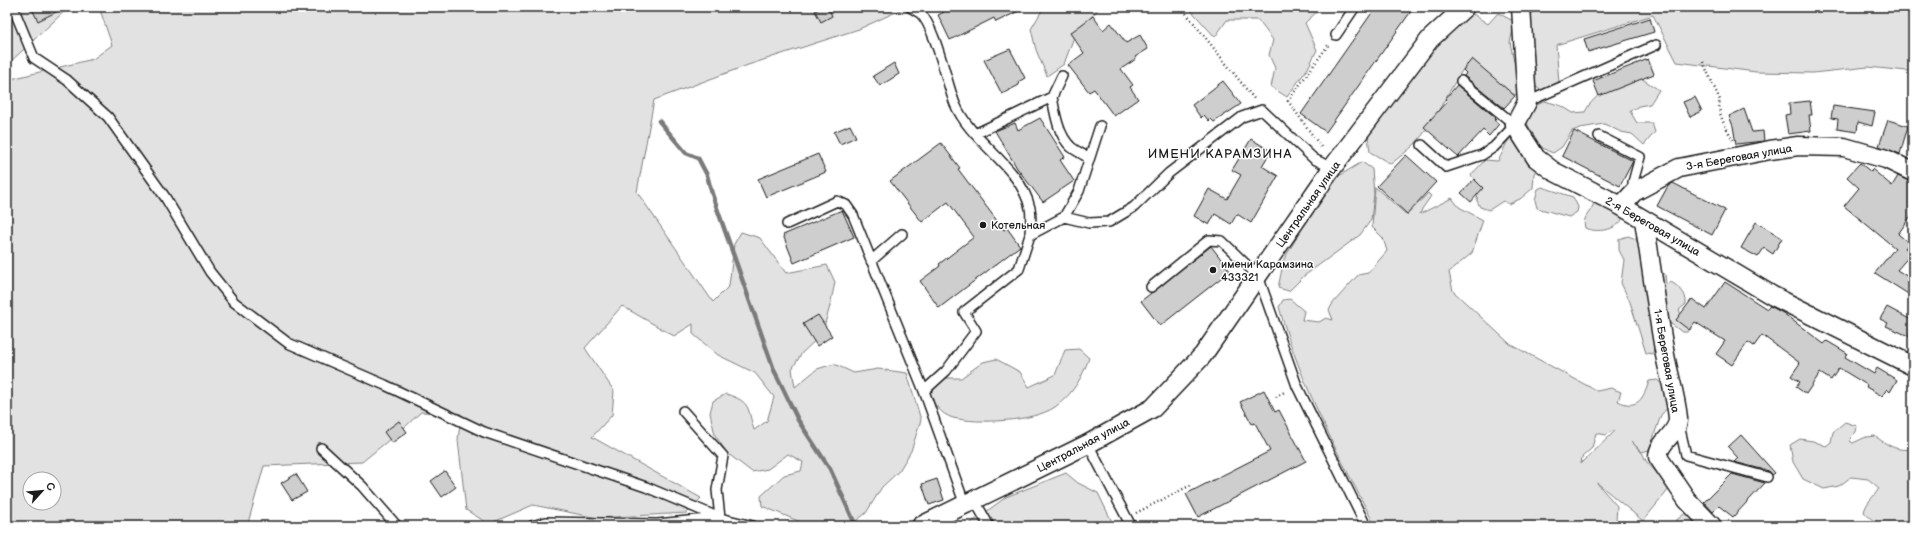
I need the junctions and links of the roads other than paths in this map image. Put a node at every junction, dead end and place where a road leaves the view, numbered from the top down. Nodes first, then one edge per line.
1 (13, 7) edge
2 (910, 7) edge
3 (1355, 7) edge
4 (1465, 7) edge
5 (1521, 7) edge
6 (1336, 35) road end
7 (1656, 45) dead end
8 (1062, 76) dead end
9 (1461, 81) dead end
10 (1052, 97) junction
11 (1527, 102) junction
12 (1516, 125) junction
13 (1100, 126) dead end
14 (975, 134) junction
15 (1599, 136) dead end
16 (1422, 145) dead end
17 (1089, 159) junction
18 (1332, 168) junction
19 (1913, 172) edge
20 (1634, 192) junction
21 (1621, 206) junction
22 (1064, 218) junction
23 (1644, 220) junction
24 (787, 224) dead end
25 (902, 234) dead end
26 (1030, 235) junction
27 (871, 261) junction
28 (1258, 276) junction
29 (1151, 287) dead end
30 (1913, 366) edge
31 (924, 391) junction
32 (683, 411) dead end
33 (1678, 419) junction
34 (1088, 444) junction
35 (321, 448) dead end
36 (1767, 477) dead end
37 (970, 503) junction
38 (720, 518) junction
39 (1129, 522) edge
40 (397, 526) edge
41 (532, 526) edge
42 (702, 526) edge
43 (753, 526) edge
44 (921, 526) edge
45 (989, 526) edge
46 (1366, 526) edge
47 (1712, 526) edge

1 - 38 lane
2 - 14 lane
3 - 6 lane
4 - 18 street, Центральная улица
5 - 11 street
7 - 11 lane
8 - 10 lane
9 - 12 lane
10 - 14 lane
10 - 17 lane
11 - 12 street
12 - 16 lane
12 - 21 street, 2-я Береговая улица
13 - 17 lane
14 - 26 lane
15 - 20 lane
17 - 22 lane
18 - 22 lane
18 - 28 street, Центральная улица
19 - 20 street, 3-я Береговая улица
20 - 21 street, 3-я Береговая улица
21 - 23 street, 2-я Береговая улица
22 - 26 lane
23 - 30 street, 2-я Береговая улица
23 - 33 street, 1-я Береговая улица
24 - 27 lane
25 - 27 lane
26 - 31 lane
27 - 31 lane
28 - 29 lane
28 - 34 street, Центральная улица
28 - 46 lane
31 - 37 lane
32 - 38 lane
33 - 36 lane
33 - 47 street, 1-я Береговая улица
34 - 37 street, Центральная улица
34 - 39 lane
35 - 40 lane
37 - 44 street, Центральная улица
37 - 45 lane
38 - 41 lane
38 - 42 lane
38 - 43 lane

